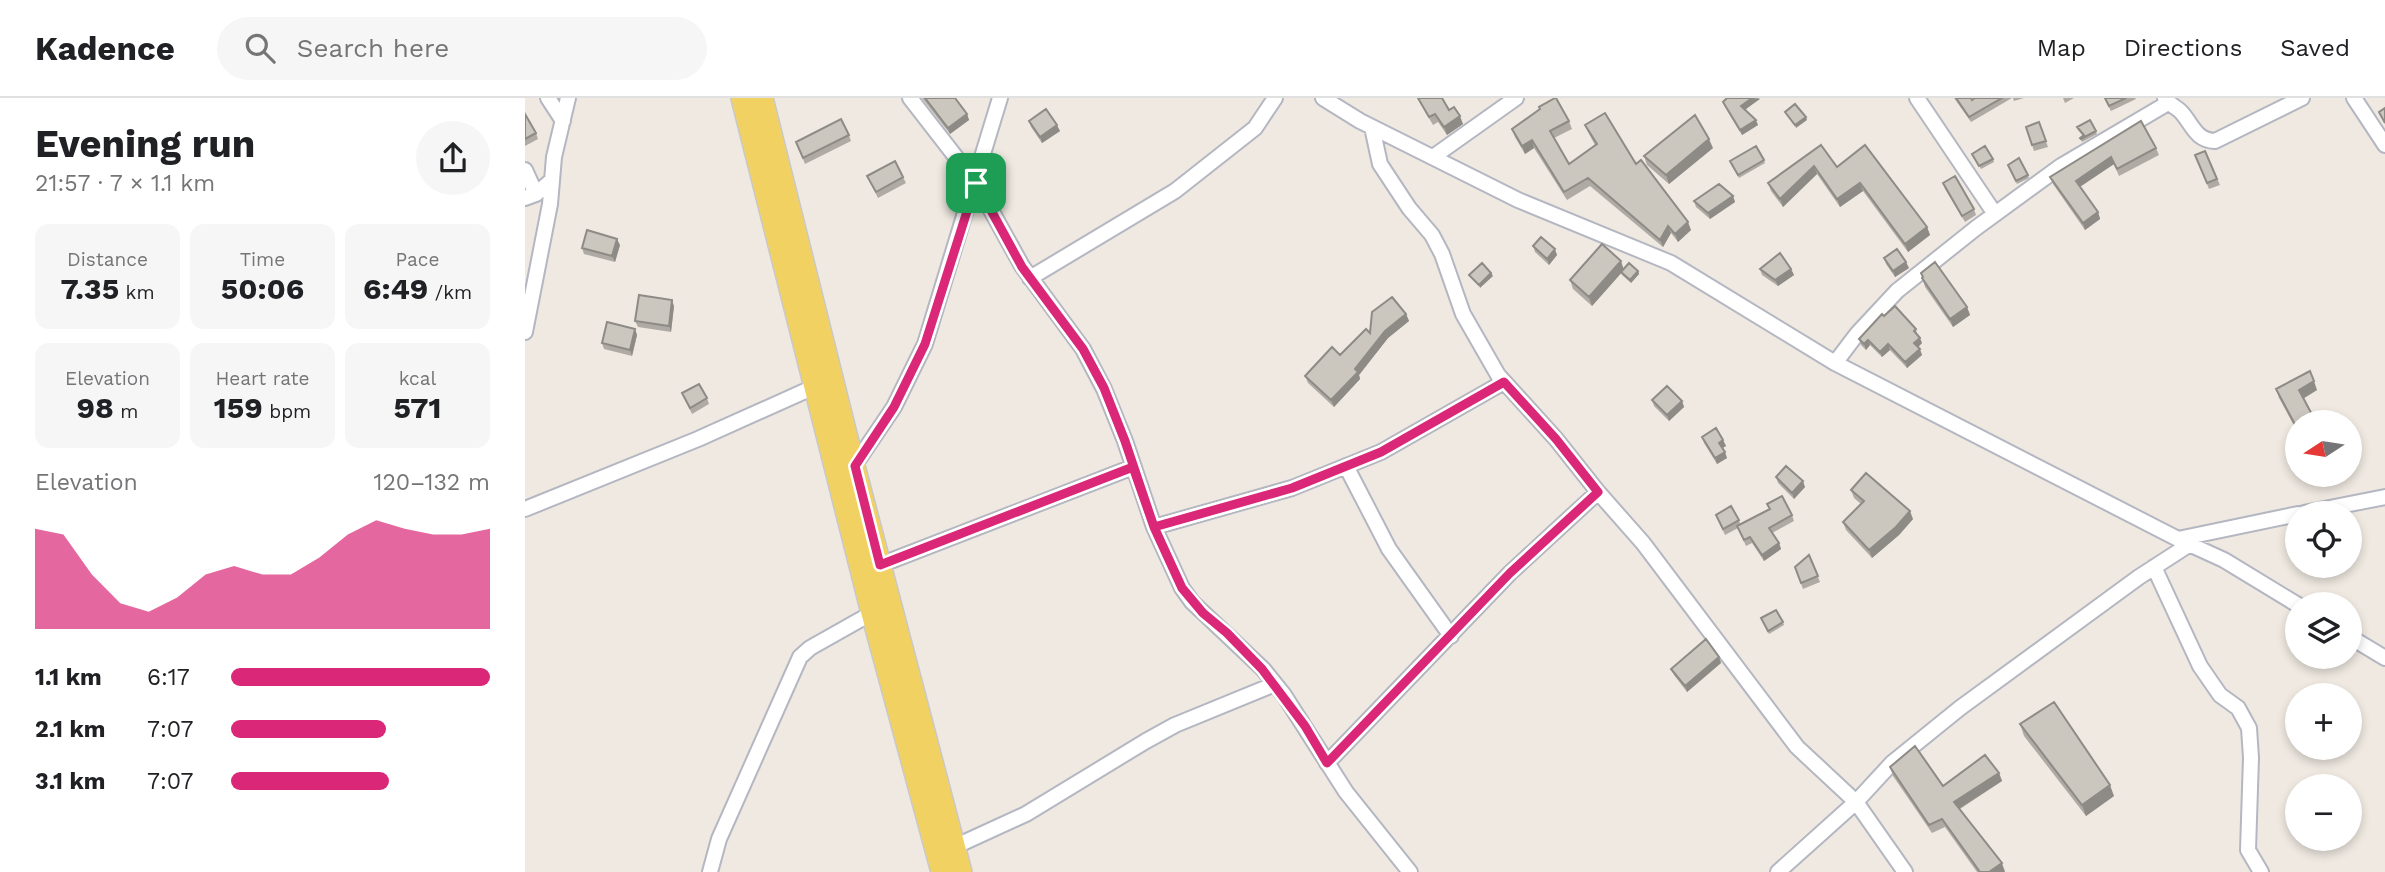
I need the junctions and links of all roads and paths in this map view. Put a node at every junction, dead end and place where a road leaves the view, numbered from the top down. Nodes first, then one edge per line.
1 (548, 98) edge
2 (568, 98) edge
3 (742, 98) edge
4 (762, 98) edge
5 (910, 98) edge
6 (1000, 98) edge
7 (1275, 98) edge
8 (1322, 98) edge
9 (1516, 98) edge
10 (1916, 98) edge
11 (2302, 98) edge
12 (2354, 98) edge
13 (2167, 100) edge
14 (563, 121) junction
15 (1372, 127) junction
16 (2385, 145) edge
17 (1433, 157) junction
18 (525, 170) edge
19 (552, 180) junction
20 (976, 183) junction
21 (531, 196) edge
22 (1995, 214) junction
23 (1030, 278) junction
24 (525, 332) edge
25 (1835, 363) junction
26 (1504, 382) junction
27 (814, 387) junction
28 (855, 466) junction
29 (1346, 466) junction
30 (1133, 467) junction
31 (1598, 492) junction
32 (2385, 497) edge
33 (2362, 502) edge
34 (525, 509) edge
35 (2285, 517) edge
36 (1154, 527) junction
37 (2184, 542) junction
38 (880, 565) junction
39 (2154, 567) junction
40 (2285, 597) edge
41 (872, 612) junction
42 (1451, 636) junction
43 (2362, 644) edge
44 (2385, 658) edge
45 (1275, 684) junction
46 (1327, 763) junction
47 (1856, 802) junction
48 (954, 847) junction
49 (710, 872) edge
50 (942, 872) edge
51 (961, 872) edge
52 (1410, 872) edge
53 (1777, 872) edge
54 (1905, 872) edge
55 (2261, 872) edge

1 - 14 street
2 - 14 street
3 - 27 main road
4 - 28 main road
5 - 20 street
6 - 20 street
7 - 23 street
8 - 15 street
9 - 17 street
10 - 22 street
11 - 13 street
12 - 16 street
13 - 22 street
14 - 19 street
15 - 17 street
15 - 26 street
17 - 25 street
18 - 21 street
19 - 21 street
19 - 24 street
20 - 23 street
20 - 28 street
22 - 25 street
23 - 30 street
25 - 37 street
26 - 29 street
26 - 31 street
27 - 34 street
27 - 41 main road
28 - 38 main road
29 - 36 street
29 - 42 street
30 - 36 street
30 - 38 street
31 - 42 street
31 - 47 street
32 - 33 street
35 - 37 street
36 - 45 street
37 - 39 street
37 - 40 street
38 - 48 main road
39 - 47 street
39 - 55 street
41 - 49 street
41 - 50 main road
42 - 46 street
43 - 44 street
45 - 46 street
45 - 48 street
46 - 52 street
47 - 53 street
47 - 54 street
48 - 51 main road

